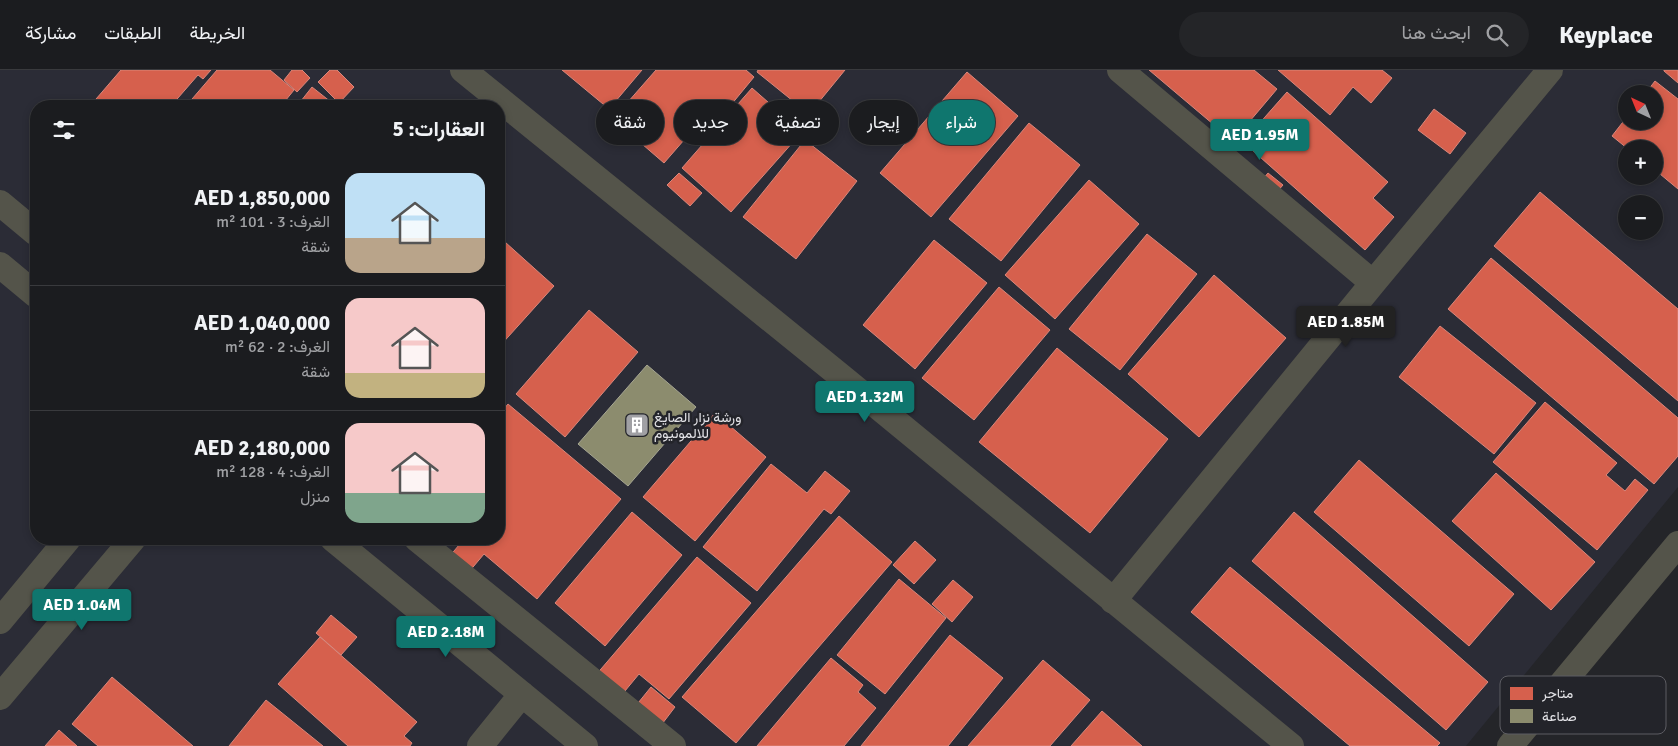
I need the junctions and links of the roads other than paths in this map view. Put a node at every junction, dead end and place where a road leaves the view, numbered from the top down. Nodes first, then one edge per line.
1 (463, 70) edge
2 (1120, 70) edge
3 (1550, 70) edge
4 (500, 100) edge
5 (505, 104) edge
6 (0, 203) edge
7 (30, 227) edge
8 (0, 265) edge
9 (1373, 283) junction
10 (30, 290) edge
11 (1678, 544) edge
12 (63, 545) edge
13 (128, 545) edge
14 (340, 545) edge
15 (423, 545) edge
16 (1112, 601) junction
17 (0, 621) edge
18 (1568, 676) edge
19 (522, 694) junction
20 (0, 697) edge
21 (1520, 734) edge
22 (480, 746) edge
23 (585, 746) edge
24 (673, 746) edge
25 (1291, 746) edge
26 (1510, 746) edge

1 - 4 street
2 - 9 street
3 - 9 street
5 - 16 street
6 - 7 street
8 - 10 street
9 - 16 street
11 - 18 street
12 - 17 street
13 - 20 street
14 - 19 street
15 - 24 street
16 - 25 street
19 - 22 street
19 - 23 street
21 - 26 street

